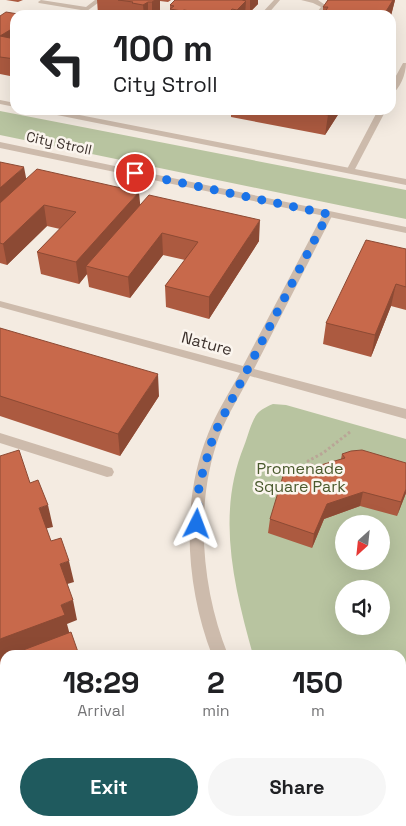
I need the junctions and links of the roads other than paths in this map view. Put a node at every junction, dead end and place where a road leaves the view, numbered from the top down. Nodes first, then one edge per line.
1 (44, 0) edge
2 (99, 0) edge
3 (278, 0) edge
4 (304, 0) edge
5 (268, 10) edge
6 (322, 10) edge
7 (406, 65) edge
8 (399, 79) edge
9 (67, 115) edge
10 (379, 115) edge
11 (0, 145) edge
12 (350, 171) junction
13 (406, 182) edge
14 (328, 214) junction
15 (406, 230) edge
16 (0, 304) edge
17 (245, 371) junction
18 (406, 414) edge
19 (0, 438) edge
20 (108, 472) dead end
21 (218, 650) edge

1 - 2 street
3 - 5 street
4 - 6 street
7 - 8 street
9 - 12 street, City Stroll
10 - 12 street
11 - 14 street, City Stroll
12 - 13 street, City Stroll
14 - 15 street, City Stroll
14 - 17 street
16 - 17 street, Nature
17 - 18 street, Nature
17 - 21 street
19 - 20 street

